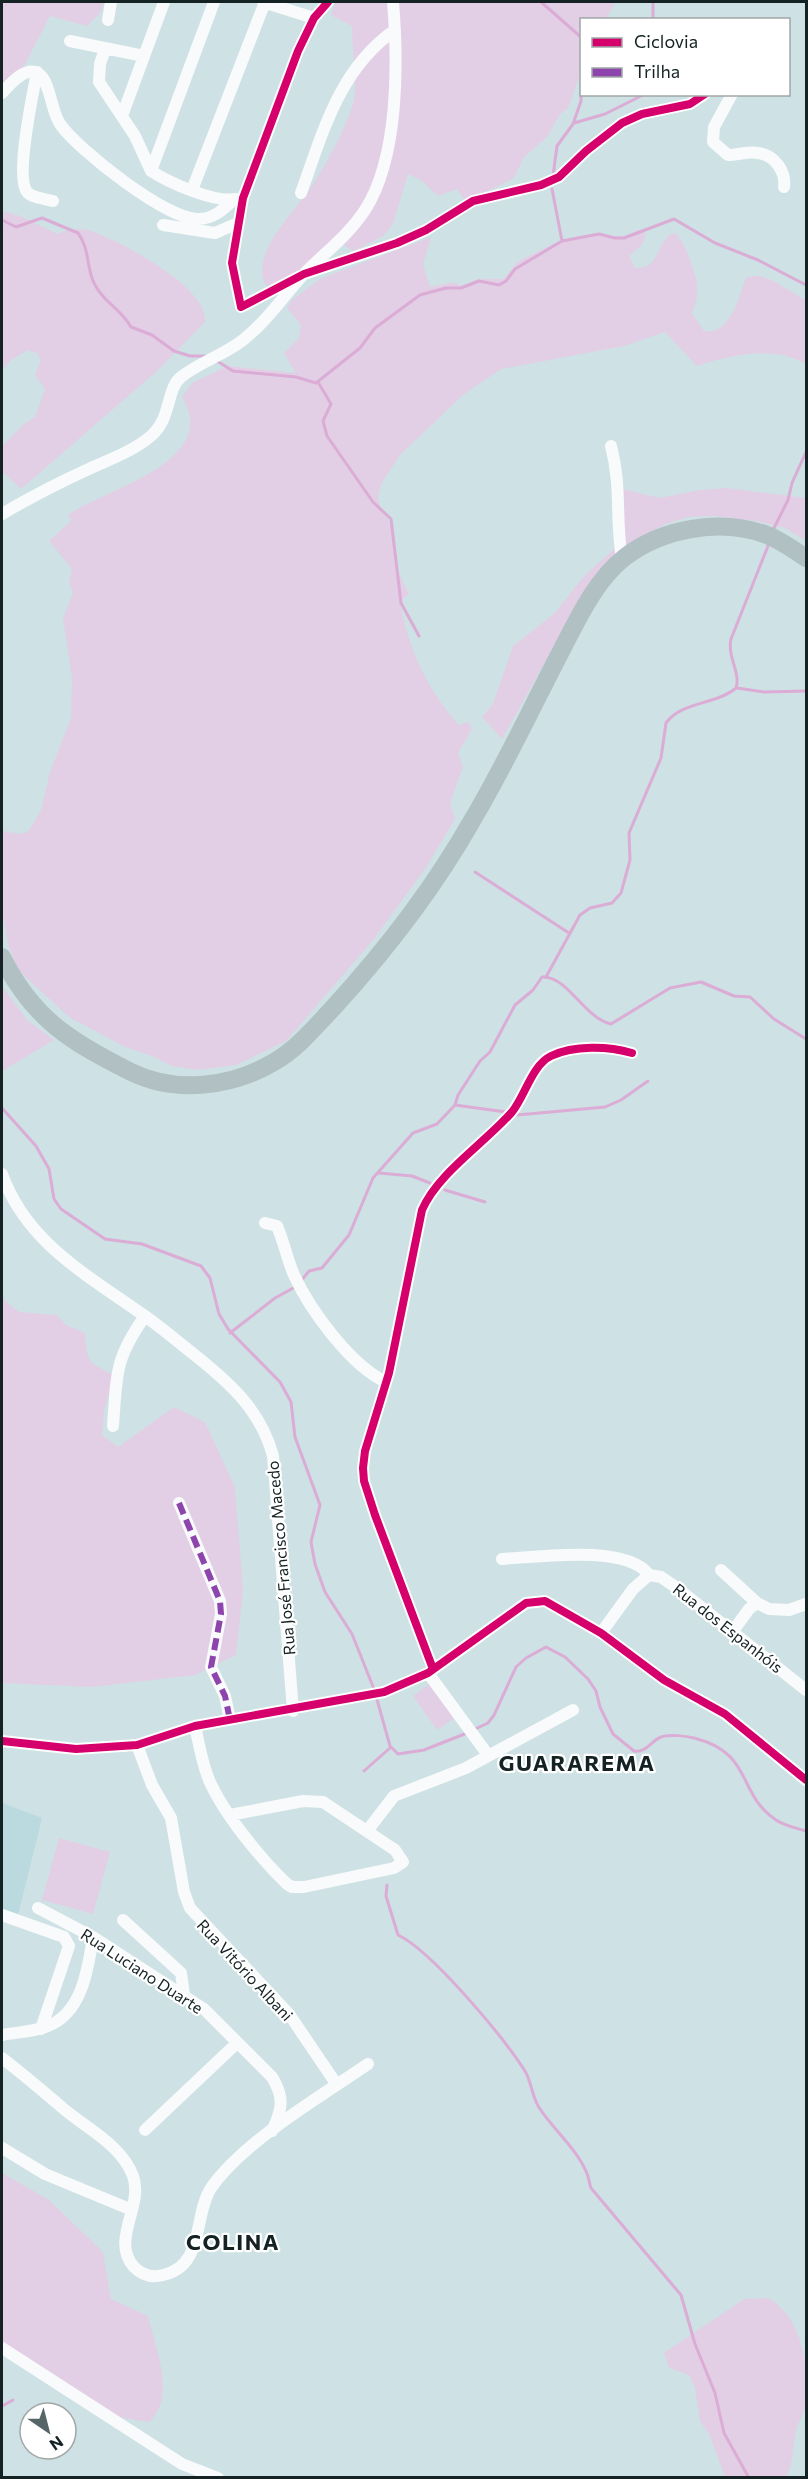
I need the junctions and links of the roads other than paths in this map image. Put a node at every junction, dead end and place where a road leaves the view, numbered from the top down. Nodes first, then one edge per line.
1 (111, 2) edge
2 (164, 2) edge
3 (214, 2) edge
4 (264, 2) edge
5 (328, 2) edge
6 (393, 2) edge
7 (293, 6) edge
8 (314, 18) junction
9 (108, 20) dead end
10 (395, 30) junction
11 (70, 40) dead end
12 (105, 49) junction
13 (144, 56) junction
14 (36, 72) junction
15 (2, 93) edge
16 (702, 96) edge
17 (731, 96) edge
18 (122, 116) junction
19 (151, 171) junction
20 (784, 187) dead end
21 (192, 190) junction
22 (301, 193) dead end
23 (238, 199) junction
24 (53, 201) dead end
25 (238, 223) junction
26 (163, 225) dead end
27 (304, 274) junction
28 (611, 446) dead end
29 (2, 514) edge
30 (807, 558) edge
31 (622, 559) junction
32 (2, 957) edge
33 (632, 1053) dead end
34 (2, 1174) edge
35 (265, 1223) dead end
36 (145, 1316) junction
37 (386, 1382) junction
38 (113, 1426) dead end
39 (179, 1503) dead end
40 (502, 1559) dead end
41 (721, 1570) dead end
42 (649, 1575) junction
43 (757, 1603) junction
44 (807, 1604) edge
45 (733, 1632) junction
46 (601, 1633) junction
47 (431, 1671) junction
48 (807, 1690) edge
49 (573, 1710) dead end
50 (292, 1711) junction
51 (230, 1720) junction
52 (195, 1726) junction
53 (2, 1741) edge
54 (137, 1745) junction
55 (488, 1755) junction
56 (807, 1780) edge
57 (230, 1815) junction
58 (367, 1831) junction
59 (38, 1908) dead end
60 (2, 1915) edge
61 (123, 1920) dead end
62 (93, 1937) junction
63 (184, 1995) junction
64 (41, 2029) junction
65 (2, 2035) edge
66 (237, 2043) junction
67 (2, 2058) edge
68 (368, 2064) dead end
69 (337, 2085) junction
70 (145, 2130) dead end
71 (271, 2133) junction
72 (2, 2148) edge
73 (132, 2210) junction
74 (2, 2348) edge
75 (218, 2478) edge

1 - 9 street
2 - 13 street
3 - 19 street
4 - 7 street
4 - 21 street
5 - 8 street
6 - 10 street
7 - 8 street
8 - 23 street
10 - 22 street
10 - 27 street
11 - 12 street
12 - 13 street
12 - 18 street
13 - 18 street
14 - 15 street
14 - 23 street
14 - 24 street
16 - 27 street
17 - 20 street
18 - 19 street
19 - 21 street
21 - 23 street
23 - 25 street
25 - 26 street
25 - 27 street
27 - 29 street
28 - 31 street
30 - 31 highway
31 - 32 highway
33 - 37 street
34 - 36 street, Rua José Francisco Macedo
35 - 37 street
36 - 38 street
36 - 50 street, Rua José Francisco Macedo
37 - 47 street
39 - 51 street
40 - 42 street, Rua dos Espanhóis
41 - 43 street
42 - 45 street, Rua dos Espanhóis
42 - 46 street
43 - 44 street
43 - 45 street
45 - 48 street, Rua dos Espanhóis
46 - 47 street
46 - 56 street
47 - 50 street
47 - 55 street
49 - 55 street
50 - 51 street
51 - 52 street
52 - 54 street
52 - 57 street
53 - 54 street
54 - 69 street, Rua Vitório Albani
55 - 58 street
57 - 58 street
57 - 58 street
59 - 62 street, Rua Luciano Duarte
60 - 64 street
61 - 63 street
62 - 63 street, Rua Luciano Duarte
62 - 64 street
63 - 66 street, Rua Luciano Duarte
64 - 65 street
66 - 70 street
66 - 71 street, Rua Luciano Duarte
67 - 73 street
68 - 69 street
69 - 71 street
71 - 73 street
72 - 73 street
74 - 75 street

